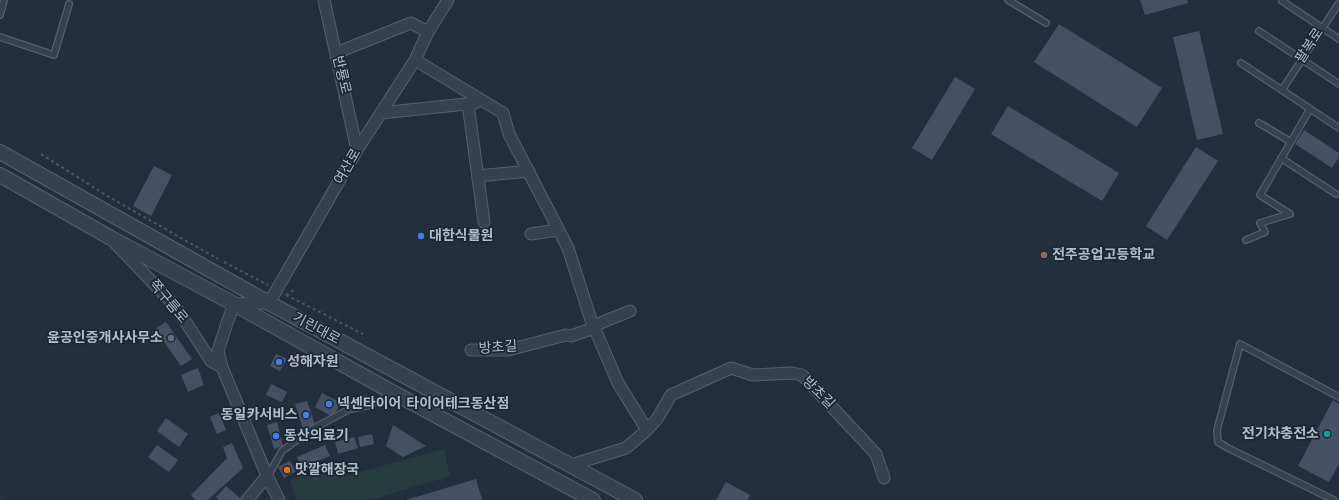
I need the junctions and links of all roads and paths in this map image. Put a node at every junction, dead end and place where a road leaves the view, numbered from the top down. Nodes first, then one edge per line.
1 (4, 0) edge
2 (324, 0) edge
3 (448, 0) edge
4 (1008, 0) edge
5 (1282, 1) dead end
6 (1339, 3) edge
7 (69, 4) dead end
8 (0, 15) edge
9 (1046, 24) dead end
10 (1322, 28) junction
11 (428, 32) junction
12 (1259, 32) dead end
13 (0, 36) edge
14 (1339, 39) edge
15 (336, 53) junction
16 (1302, 59) junction
17 (415, 60) junction
18 (1241, 63) dead end
19 (1339, 84) edge
20 (1282, 90) junction
21 (485, 102) junction
22 (468, 104) junction
23 (1310, 109) junction
24 (381, 113) junction
25 (1259, 123) dead end
26 (1339, 128) edge
27 (1291, 142) junction
28 (357, 150) junction
29 (0, 152) edge
30 (41, 154) dead end
31 (1281, 158) junction
32 (529, 171) junction
33 (0, 175) edge
34 (478, 176) junction
35 (1336, 194) dead end
36 (484, 222) dead end
37 (558, 230) junction
38 (531, 234) dead end
39 (111, 238) junction
40 (1246, 240) dead end
41 (276, 290) junction
42 (269, 303) junction
43 (234, 304) junction
44 (630, 311) dead end
45 (594, 327) junction
46 (363, 334) dead end
47 (471, 350) dead end
48 (222, 367) junction
49 (394, 393) junction
50 (1339, 397) edge
51 (647, 430) junction
52 (571, 464) junction
53 (268, 476) junction
54 (884, 478) dead end
55 (247, 500) edge
56 (280, 500) edge
57 (593, 500) edge
58 (635, 500) edge
59 (1334, 500) edge

1 - 8 lane
2 - 15 street, 반룡로
3 - 11 street, 여산로
4 - 9 lane
5 - 10 lane
6 - 10 lane, 팔복로
7 - 13 lane
10 - 14 lane
10 - 16 lane, 팔복로
11 - 15 street
11 - 17 street, 여산로
12 - 16 lane
15 - 28 street, 반룡로
16 - 19 lane
16 - 20 lane, 팔복로
17 - 21 street
17 - 24 street, 여산로
18 - 20 lane
20 - 23 lane
21 - 22 street
21 - 32 street
22 - 24 street
22 - 34 street
23 - 26 lane
23 - 27 lane
24 - 28 street, 여산로
25 - 27 lane
27 - 31 lane
28 - 41 street, 여산로
29 - 42 street, 기린대로
30 - 41 path
31 - 35 lane
31 - 40 lane
32 - 34 street
32 - 37 street
33 - 39 street, 기린대로
34 - 36 street
37 - 38 street
37 - 45 street
39 - 43 street, 기린대로
39 - 48 street, 쪽구름로
41 - 42 street, 여산로
41 - 46 path
42 - 43 street
42 - 52 street, 기린대로
43 - 48 street, 쪽구름로
43 - 49 street, 기린대로
44 - 45 street, 방초길
45 - 47 street, 방초길
45 - 51 street
48 - 53 street, 쪽구름로
49 - 53 lane
49 - 57 street, 기린대로
50 - 59 lane
51 - 52 street, 방초길
51 - 54 street, 방초길
52 - 58 street, 기린대로
53 - 55 street
53 - 56 street, 쪽구름로

